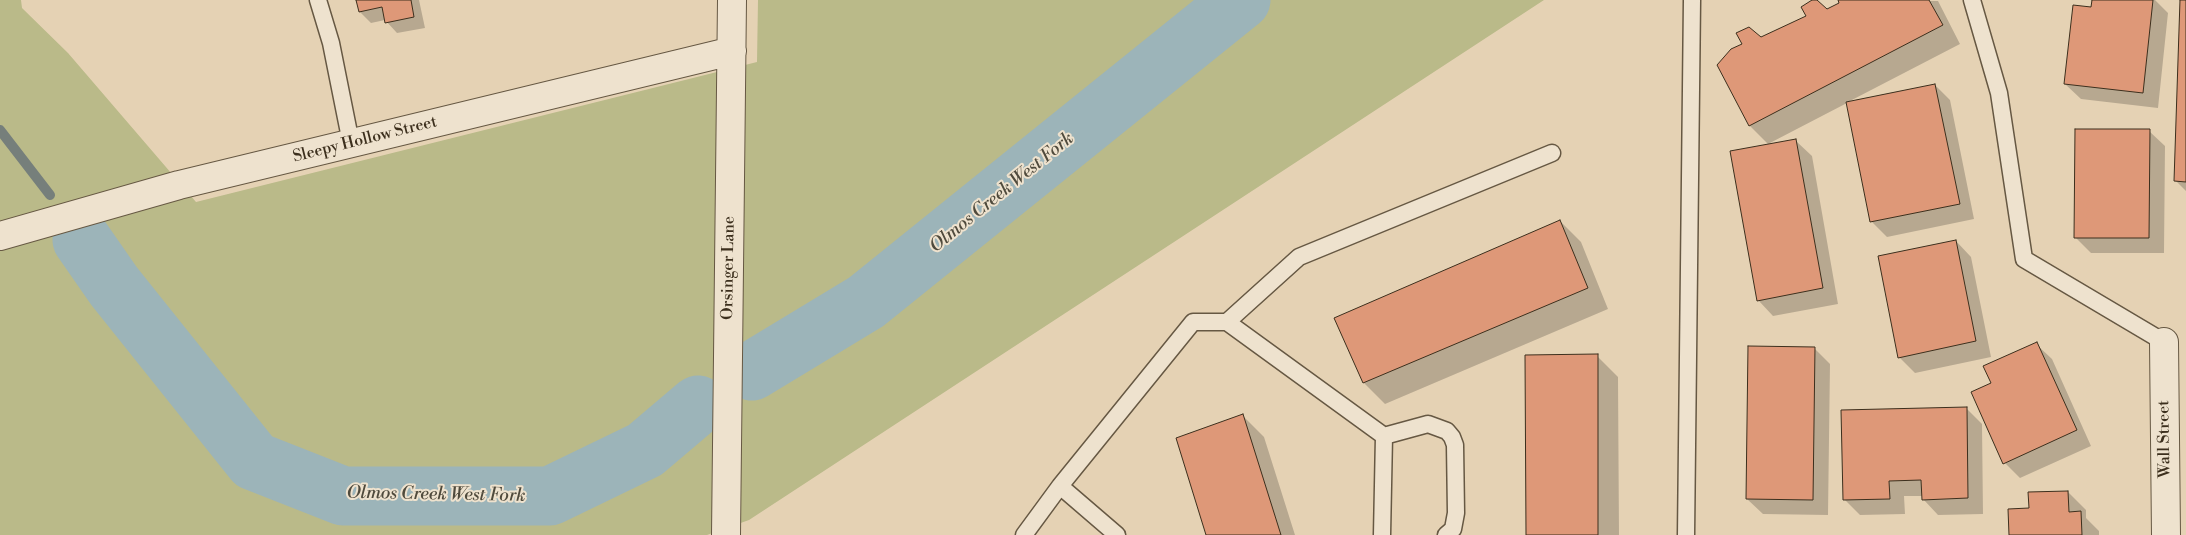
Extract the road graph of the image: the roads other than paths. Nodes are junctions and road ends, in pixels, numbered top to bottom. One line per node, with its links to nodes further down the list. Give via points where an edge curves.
1 (318, 0): 6 (lane, via 331,43)
2 (732, 0): 5 (street, Orsinger Lane)
3 (1692, 0): 18 (lane)
4 (1972, 0): 10 (lane, via 1999,93 2024,259)
5 (732, 51): 6 (street, Sleepy Hollow Street); 13 (street, Orsinger Lane)
6 (351, 143): 8 (street, Sleepy Hollow Street, via 179,185)
7 (1552, 153): 9 (lane, via 1299,257)
8 (0, 236)
9 (1227, 322): 11 (lane); 12 (lane, via 1193,322)
10 (2164, 342): 19 (street, Wall Street)
11 (1384, 436): 16 (lane); 17 (lane, via 1428,424 1447,431 1452,437 1455,445 1456,513 1453,529)
12 (1060, 486): 14 (lane); 15 (lane)
13 (726, 535)
14 (1024, 535)
15 (1117, 535)
16 (1382, 535)
17 (1446, 535)
18 (1686, 535)
19 (2166, 535)

